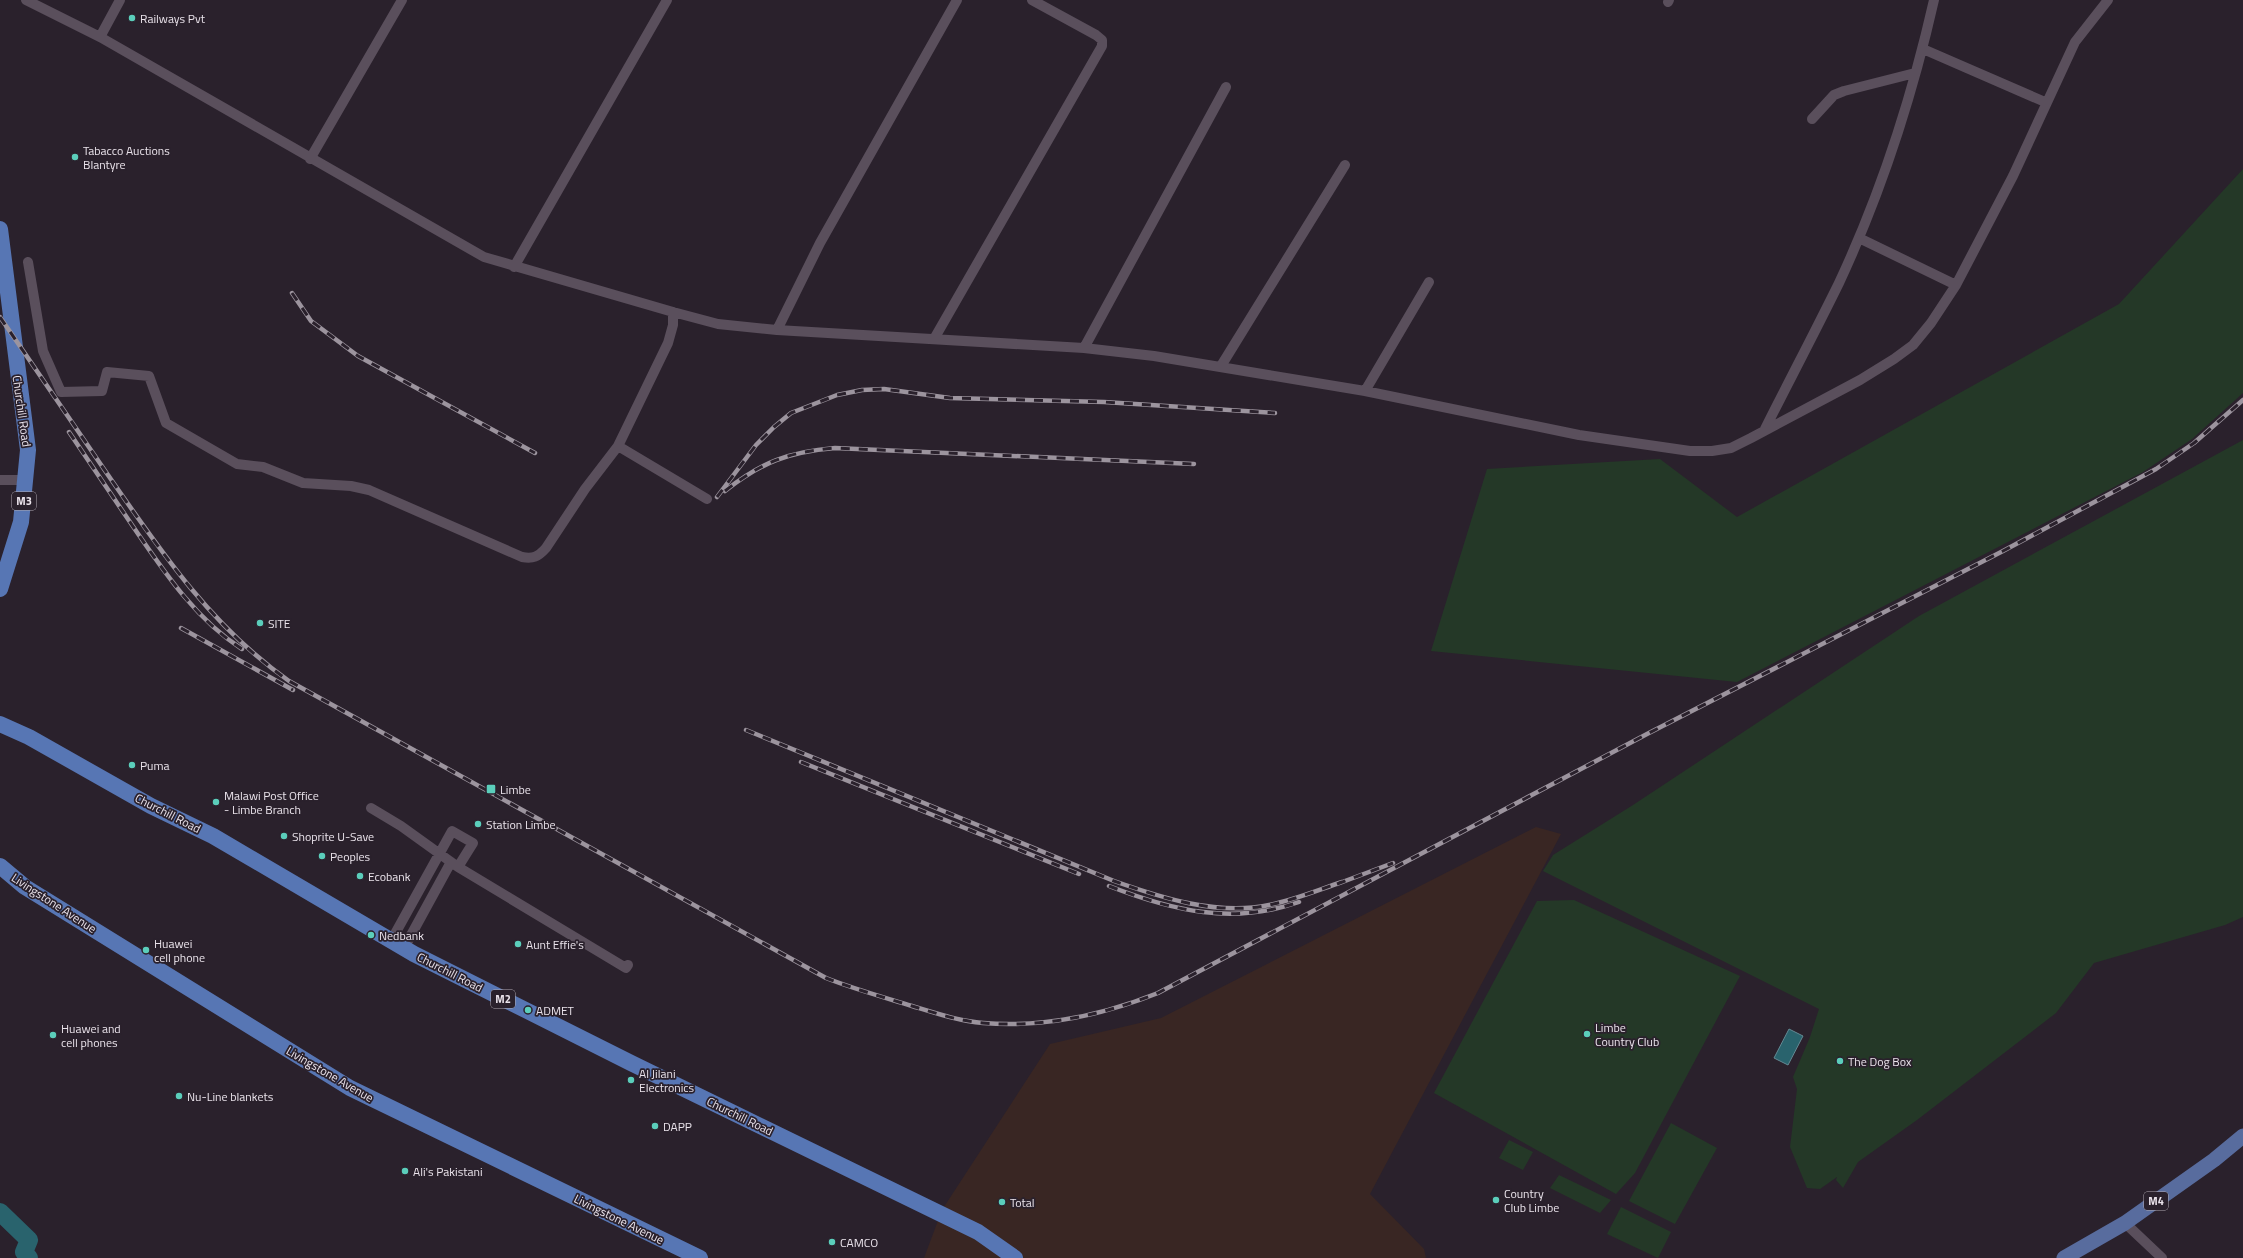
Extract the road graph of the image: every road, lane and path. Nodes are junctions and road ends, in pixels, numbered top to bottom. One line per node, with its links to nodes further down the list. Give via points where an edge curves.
1 (26, 0): 9 (street)
2 (120, 0): 9 (street)
3 (402, 0): 15 (street)
4 (667, 0): 20 (street)
5 (957, 0): 24 (street, via 820,243)
6 (1032, 0): 25 (street, via 1096,35 1102,40 1102,46)
7 (1934, 0): 10 (street)
8 (2108, 0): 13 (street, via 2075,42)
9 (100, 37): 15 (street)
10 (1923, 50): 11 (street); 13 (street)
11 (1915, 73): 14 (street, via 1834,95); 18 (street, via 1902,123)
12 (1226, 87): 26 (street)
13 (2045, 102): 22 (street, via 2013,176)
14 (1812, 119)
15 (310, 159): 20 (street, via 484,257)
16 (1344, 165): 27 (street)
17 (0, 230): 32 (highway, Churchill Road / M3, via 28,450)
18 (1859, 238): 22 (street); 29 (street)
19 (28, 262): 30 (street, via 43,351 61,392 102,391 107,372 149,376 166,422 237,464 263,467 303,483 351,486 369,490 522,557 532,559 543,552 585,489)
20 (514, 267): 23 (street)
21 (1428, 282): 28 (street)
22 (1956, 285): 29 (street, via 1931,324 1913,344 1894,359 1860,380)
23 (673, 312): 24 (street, via 718,324); 30 (street, via 673,325 668,343)
24 (777, 330): 25 (street)
25 (934, 338): 26 (street)
26 (1084, 348): 27 (street)
27 (1222, 366): 28 (street, via 1319,385)
28 (1365, 391): 29 (street, via 1579,436 1690,451 1731,448)
29 (1765, 429)
30 (618, 446): 33 (street)
31 (0, 480): 32 (street)
32 (26, 480): 34 (highway, Churchill Road / M3, via 21,522)
33 (707, 499)
34 (0, 589)
35 (0, 724): 42 (highway, Churchill Road / M2, via 151,806 213,836)
36 (371, 808): 37 (street)
37 (438, 853): 38 (street); 38 (street, via 452,831 473,843); 40 (street)
38 (455, 865): 41 (street); 43 (street, via 626,968)
39 (0, 866): 46 (highway, Livingstone Avenue, via 24,886 350,1088)
40 (417, 894): 41 (street); 42 (street)
41 (430, 901): 42 (street)
42 (397, 945): 47 (highway, Churchill Road / M2, via 631,1063 978,1232)
43 (628, 965)
44 (2243, 1136): 45 (main road, M4, via 2214,1160)
45 (2125, 1223): 48 (main road, M4); 49 (street)
46 (700, 1258)
47 (1015, 1258)
48 (2064, 1258)
49 (2162, 1258)

